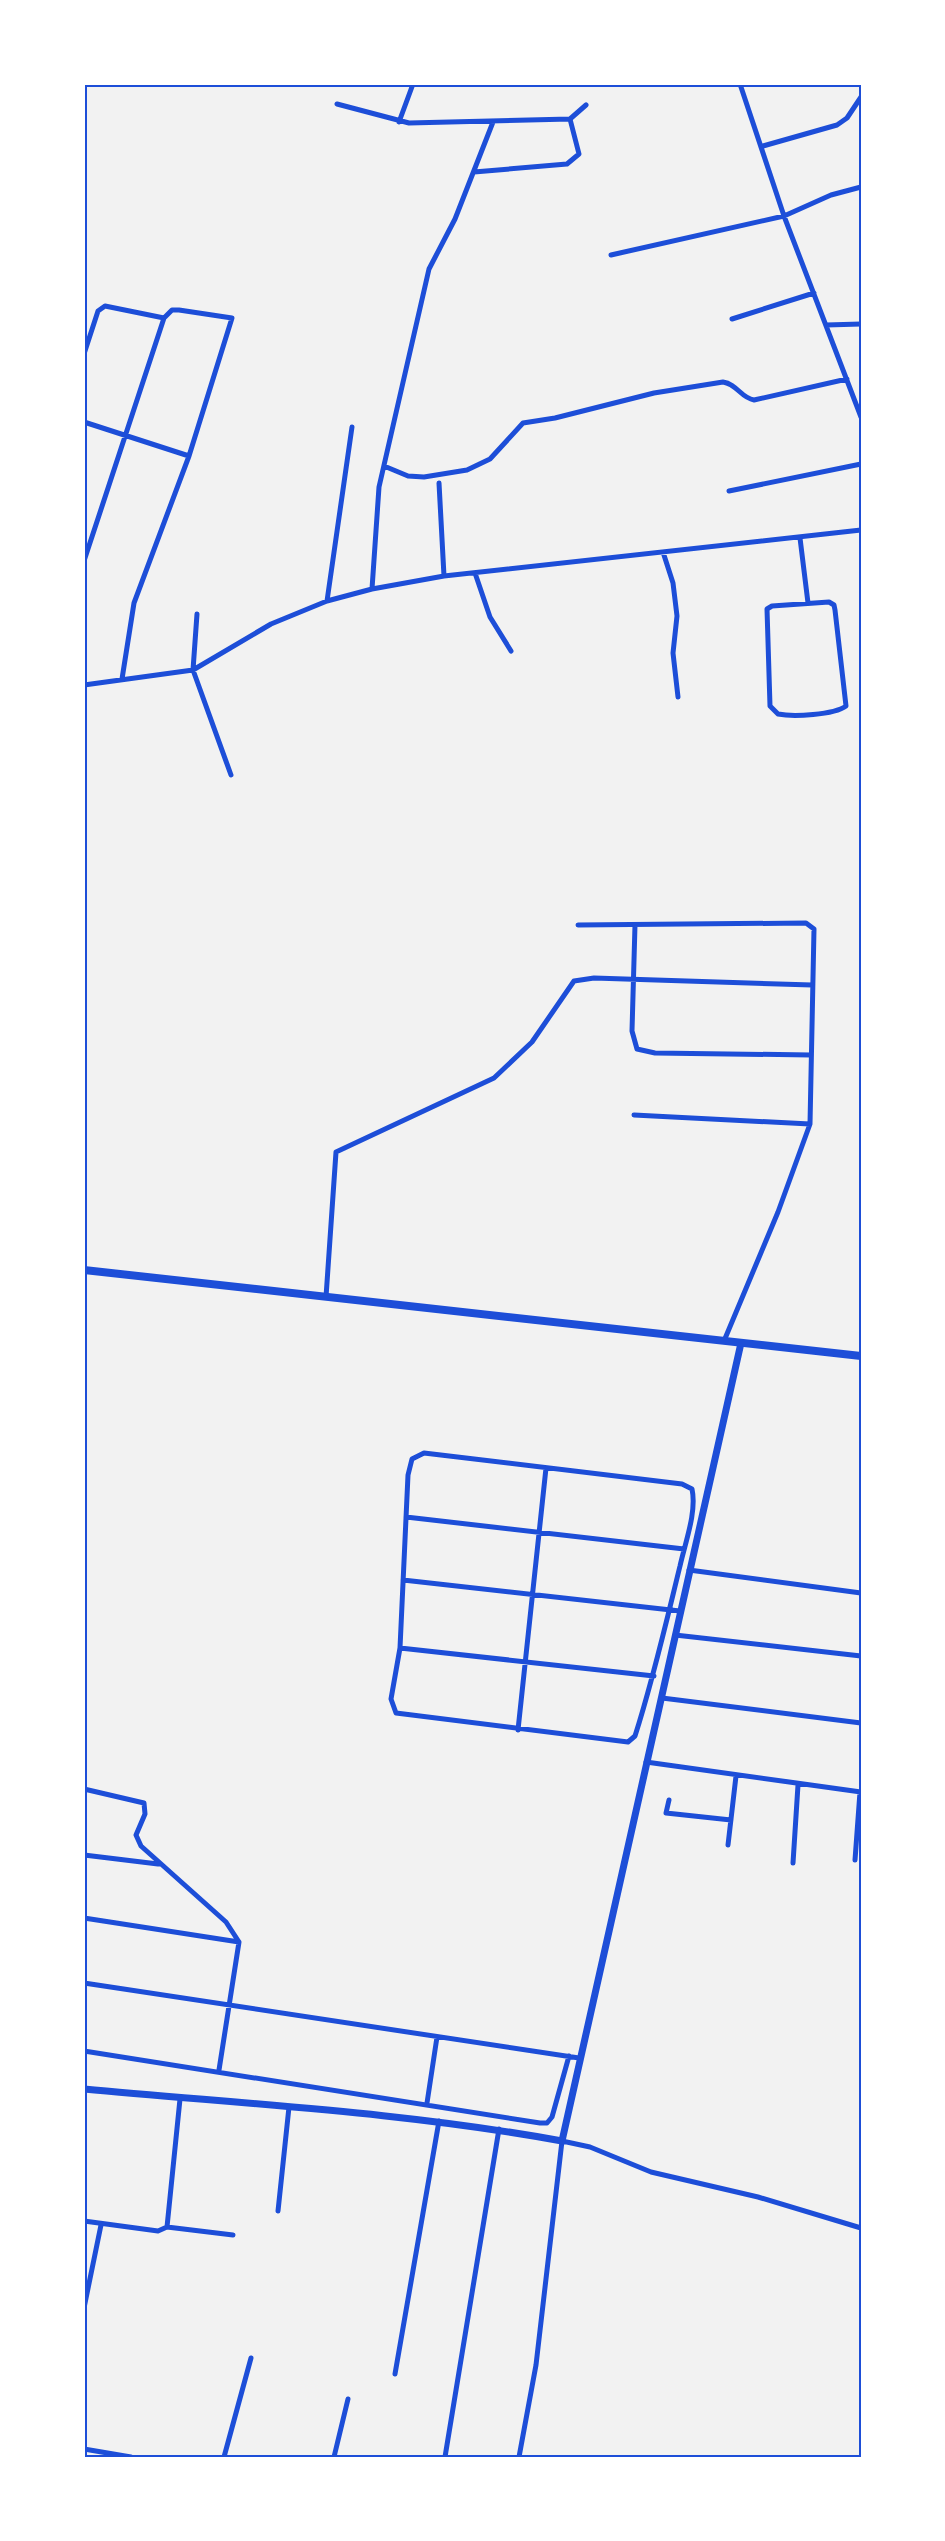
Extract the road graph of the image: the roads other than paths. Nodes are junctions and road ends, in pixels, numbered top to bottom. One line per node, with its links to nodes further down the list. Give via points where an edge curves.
1 (413, 84): 7 (street)
2 (740, 84): 9 (street)
3 (861, 97): 9 (street, via 847,118 837,125)
4 (337, 105): 7 (street)
5 (586, 105): 6 (street)
6 (570, 118): 8 (street); 10 (street, via 579,154 567,164)
7 (399, 122): 8 (street)
8 (493, 122): 10 (street)
9 (763, 146): 12 (street)
10 (474, 172): 27 (street, via 429,269)
11 (861, 187): 12 (street, via 831,195)
12 (784, 216): 13 (street); 14 (street)
13 (611, 255)
14 (814, 293): 16 (street); 18 (street)
15 (164, 318): 19 (street, via 105,306 98,311); 24 (street); 25 (street, via 168,312 179,309 232,318)
16 (732, 319)
17 (861, 324): 18 (street)
18 (826, 325): 20 (street)
19 (84, 354)
20 (847, 379): 21 (street); 27 (street, via 754,400 723,382 654,393 523,423 490,459 467,470 424,477 408,476)
21 (861, 417)
22 (84, 422): 24 (street)
23 (352, 427): 37 (street)
24 (126, 436): 25 (street); 33 (street)
25 (189, 456): 42 (street, via 134,603)
26 (861, 464): 29 (street)
27 (384, 466): 36 (street)
28 (439, 483): 35 (street)
29 (729, 490)
30 (861, 530): 31 (street)
31 (800, 538): 32 (street); 38 (street)
32 (663, 552): 34 (street); 44 (street, via 673,583 677,616 673,654)
33 (84, 561)
34 (475, 573): 35 (street); 40 (street, via 490,617)
35 (444, 576): 36 (street)
36 (372, 589): 37 (street)
37 (327, 601): 41 (street, via 264,627)
38 (808, 603): 38 (street, via 767,609 770,706 778,714 810,714 846,706 834,605)
39 (198, 614): 41 (street)
40 (511, 651)
41 (193, 670): 42 (street); 45 (street)
42 (122, 679): 43 (street)
43 (84, 685)
44 (678, 697)
45 (231, 775)
46 (578, 925): 47 (street)
47 (635, 925): 48 (street); 49 (street, via 809,923 815,941)
48 (634, 981): 49 (street); 50 (street, via 632,1031 634,1046 643,1052); 54 (street, via 574,981 532,1042 494,1078 336,1152)
49 (812, 984): 50 (street)
50 (811, 1055): 52 (street)
51 (634, 1115): 52 (street)
52 (810, 1124): 55 (street)
53 (84, 1270): 54 (main road)
54 (326, 1297): 55 (main road)
55 (724, 1341): 56 (main road)
56 (741, 1342): 57 (main road); 62 (street)
57 (861, 1356)
58 (546, 1468): 59 (street, via 418,1455 410,1464); 60 (street); 61 (street, via 690,1487 694,1499)
59 (406, 1517): 60 (street); 63 (street)
60 (539, 1532): 61 (street); 65 (street)
61 (684, 1549): 66 (street)
62 (689, 1570): 64 (street); 67 (street)
63 (403, 1580): 65 (street); 69 (street)
64 (861, 1593)
65 (532, 1595): 66 (street); 71 (street)
66 (669, 1610): 67 (street); 72 (street)
67 (680, 1611): 68 (street)
68 (675, 1635): 70 (street); 73 (street)
69 (400, 1648): 71 (street); 75 (street, via 391,1699 396,1713)
70 (861, 1656)
71 (525, 1662): 72 (street); 75 (street)
72 (654, 1676): 75 (street, via 635,1736 628,1742)
73 (662, 1698): 74 (street); 76 (street)
74 (861, 1722)
75 (518, 1730)
76 (646, 1762): 77 (street); 95 (street)
77 (736, 1776): 78 (street); 82 (street)
78 (798, 1785): 80 (street); 86 (street)
79 (84, 1789): 87 (street, via 144,1803 146,1810 136,1838)
80 (861, 1792): 85 (street)
81 (669, 1800): 82 (street, via 666,1813)
82 (731, 1821): 83 (street)
83 (728, 1845)
84 (84, 1855): 87 (street)
85 (855, 1860)
86 (793, 1863)
87 (160, 1864): 89 (street, via 226,1922)
88 (84, 1918): 89 (street)
89 (239, 1942): 91 (street)
90 (84, 1983): 91 (street)
91 (231, 2006): 92 (street); 96 (street)
92 (436, 2037): 94 (street); 99 (street)
93 (84, 2050): 96 (street)
94 (569, 2056): 95 (street); 99 (street, via 547,2123)
95 (579, 2058): 103 (street)
96 (219, 2070): 99 (street)
97 (84, 2089): 98 (street)
98 (180, 2099): 100 (street); 107 (street)
99 (427, 2103)
100 (289, 2107): 101 (street); 104 (street)
101 (438, 2121): 102 (street); 112 (street)
102 (499, 2129): 103 (street); 119 (street)
103 (562, 2141): 108 (street, via 590,2146 651,2172 758,2197); 120 (street, via 536,2365)
104 (278, 2211)
105 (84, 2222): 106 (street)
106 (101, 2224): 107 (street, via 158,2231); 110 (street)
107 (167, 2227): 109 (street)
108 (861, 2228)
109 (233, 2235)
110 (84, 2308)
111 (251, 2358): 117 (street)
112 (395, 2374)
113 (348, 2399): 118 (street)
114 (84, 2449): 115 (street)
115 (112, 2455): 116 (street)
116 (130, 2457)
117 (224, 2457)
118 (334, 2457)
119 (446, 2457)
120 (519, 2457)

